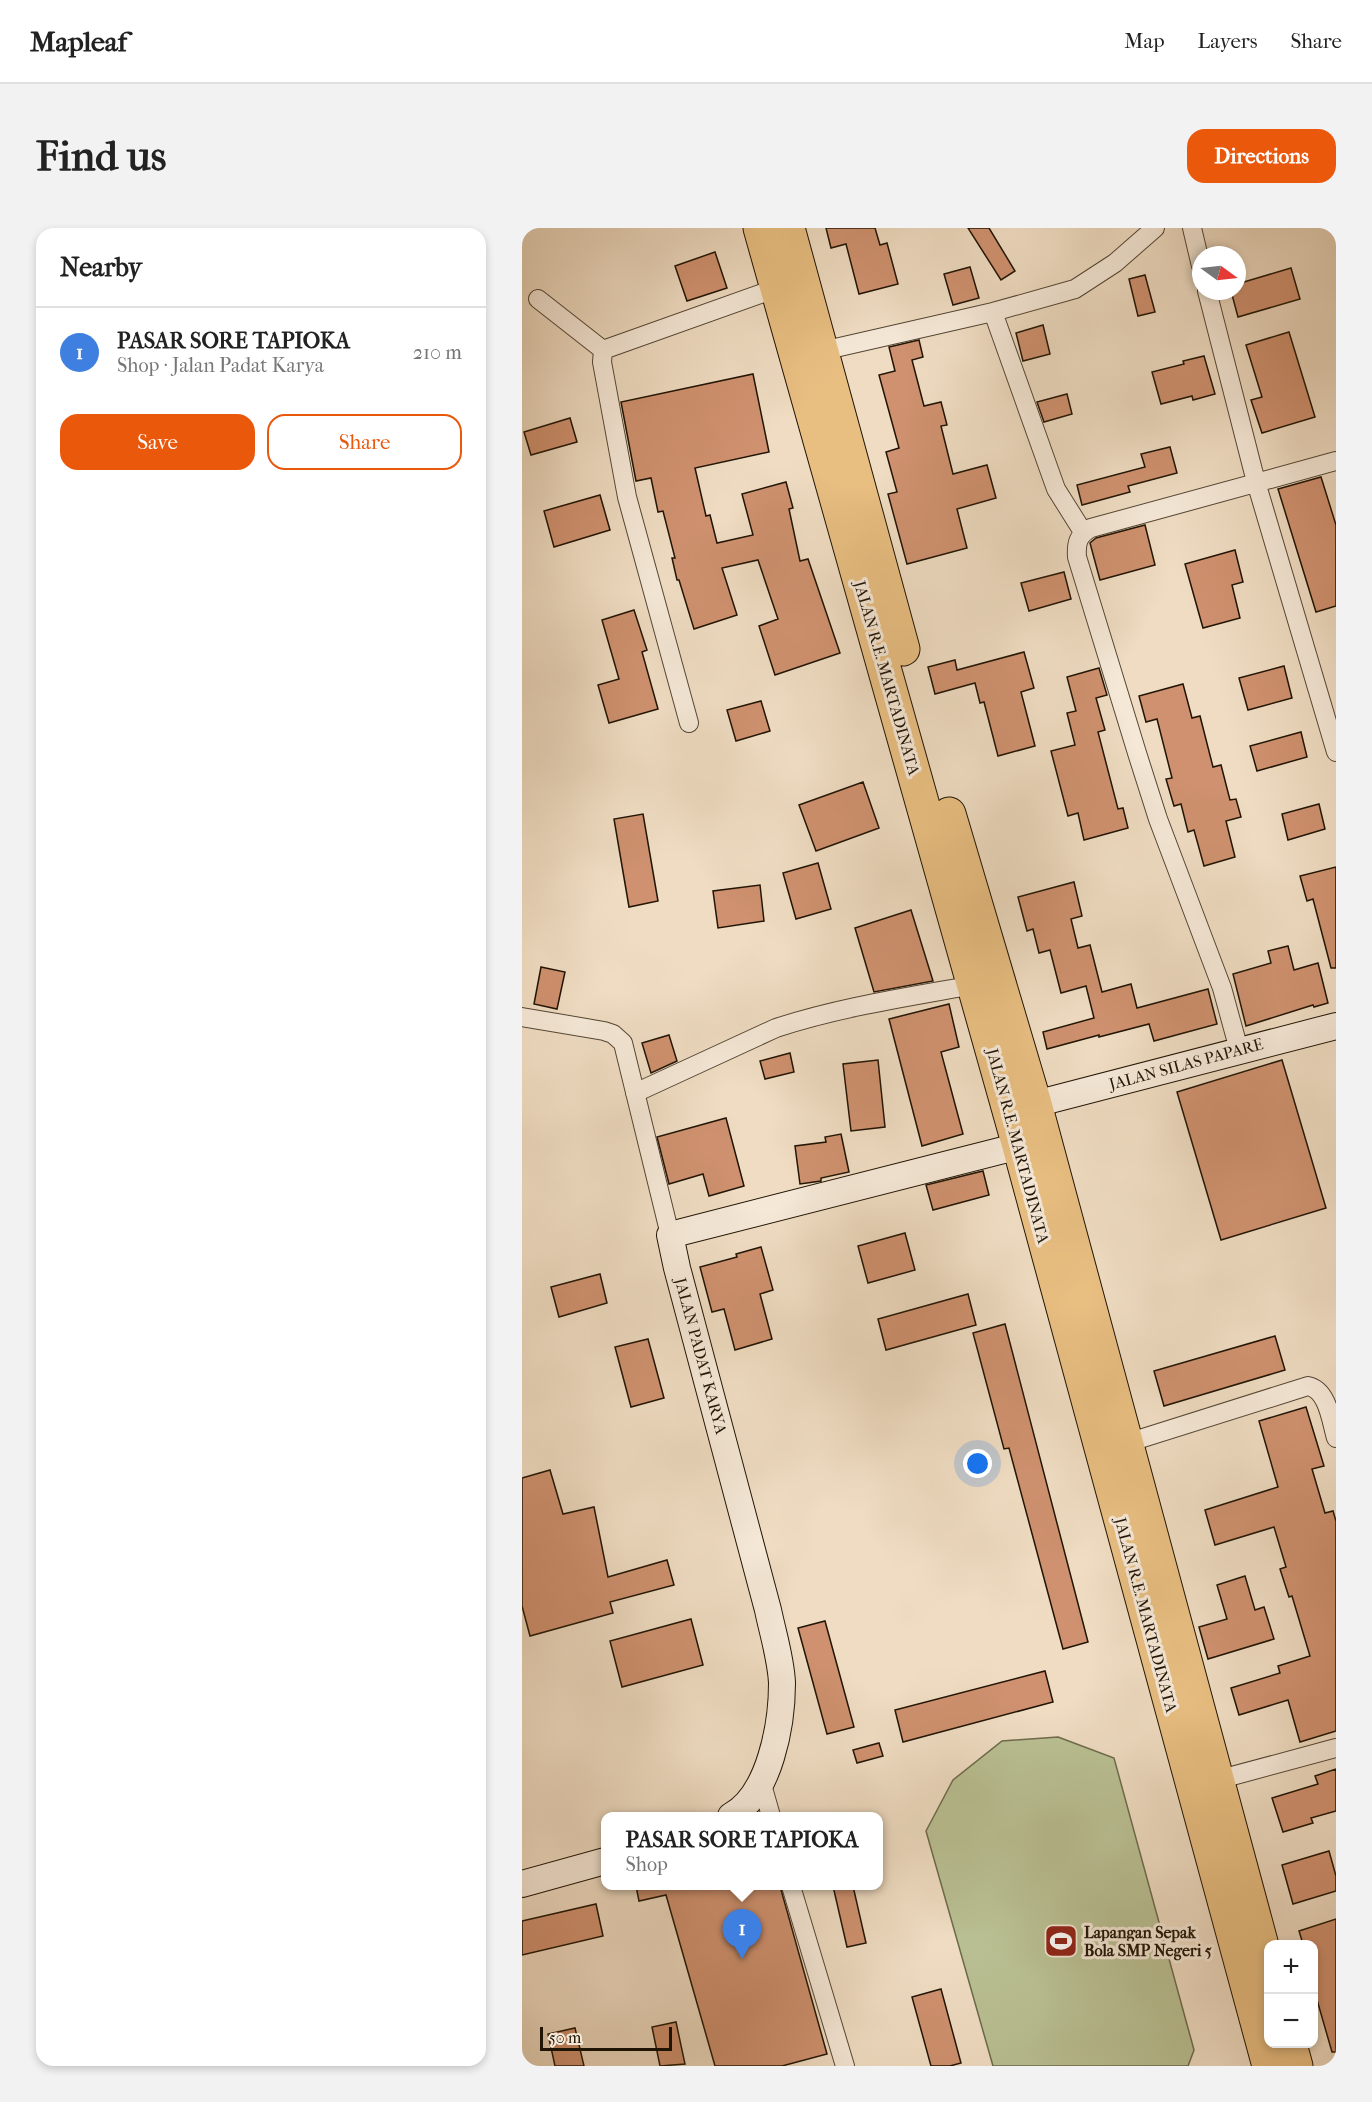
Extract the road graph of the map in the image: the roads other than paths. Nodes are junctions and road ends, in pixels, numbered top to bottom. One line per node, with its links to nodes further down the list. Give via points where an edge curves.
1 (760, 228): 6 (highway, JALAN R.E. MARTADINATA)
2 (788, 228): 11 (highway, JALAN R.E. MARTADINATA)
3 (1155, 228): 9 (street, via 1085,284)
4 (1192, 228): 5 (street)
5 (1196, 246)
6 (777, 288): 10 (street); 15 (highway, JALAN R.E. MARTADINATA)
7 (538, 299): 10 (street)
8 (1209, 300): 13 (street)
9 (993, 312): 11 (street); 14 (street, via 1056,489)
10 (603, 350): 16 (street, via 627,497)
11 (822, 351): 15 (highway, JALAN R.E. MARTADINATA)
12 (1336, 461): 13 (street)
13 (1256, 482): 14 (street); 17 (street)
14 (1083, 532): 21 (street, via 1077,543 1077,557 1147,786 1222,988)
15 (863, 549): 18 (highway, JALAN R.E. MARTADINATA); 23 (highway, JALAN R.E. MARTADINATA, via 937,775)
16 (689, 723)
17 (1336, 752)
18 (974, 985): 22 (street, via 800,1020); 24 (highway, JALAN R.E. MARTADINATA)
19 (522, 1017): 22 (street, via 613,1034 626,1051)
20 (1336, 1026): 21 (street, JALAN SILAS PAPARE)
21 (1239, 1050): 23 (street, JALAN SILAS PAPARE)
22 (635, 1093): 25 (street)
23 (1035, 1104): 27 (highway, JALAN R.E. MARTADINATA)
24 (1019, 1146): 25 (street); 39 (highway, JALAN R.E. MARTADINATA)
25 (670, 1235): 30 (street, JALAN PADAT KARYA, via 779,1657 780,1718)
26 (1336, 1438): 27 (street, via 1323,1397 1308,1386)
27 (1127, 1443): 29 (highway, JALAN R.E. MARTADINATA)
28 (1336, 1748): 29 (street)
29 (1217, 1780): 36 (highway, JALAN R.E. MARTADINATA)
30 (761, 1781): 31 (street, JALAN PADAT KARYA, via 746,1805); 32 (street)
31 (736, 1812)
32 (770, 1812)
33 (601, 1863): 34 (street)
34 (522, 1884)
35 (792, 1890): 38 (street)
36 (1264, 1950)
37 (1291, 2048): 40 (highway)
38 (839, 2065)
39 (1269, 2066)
40 (1296, 2066)

